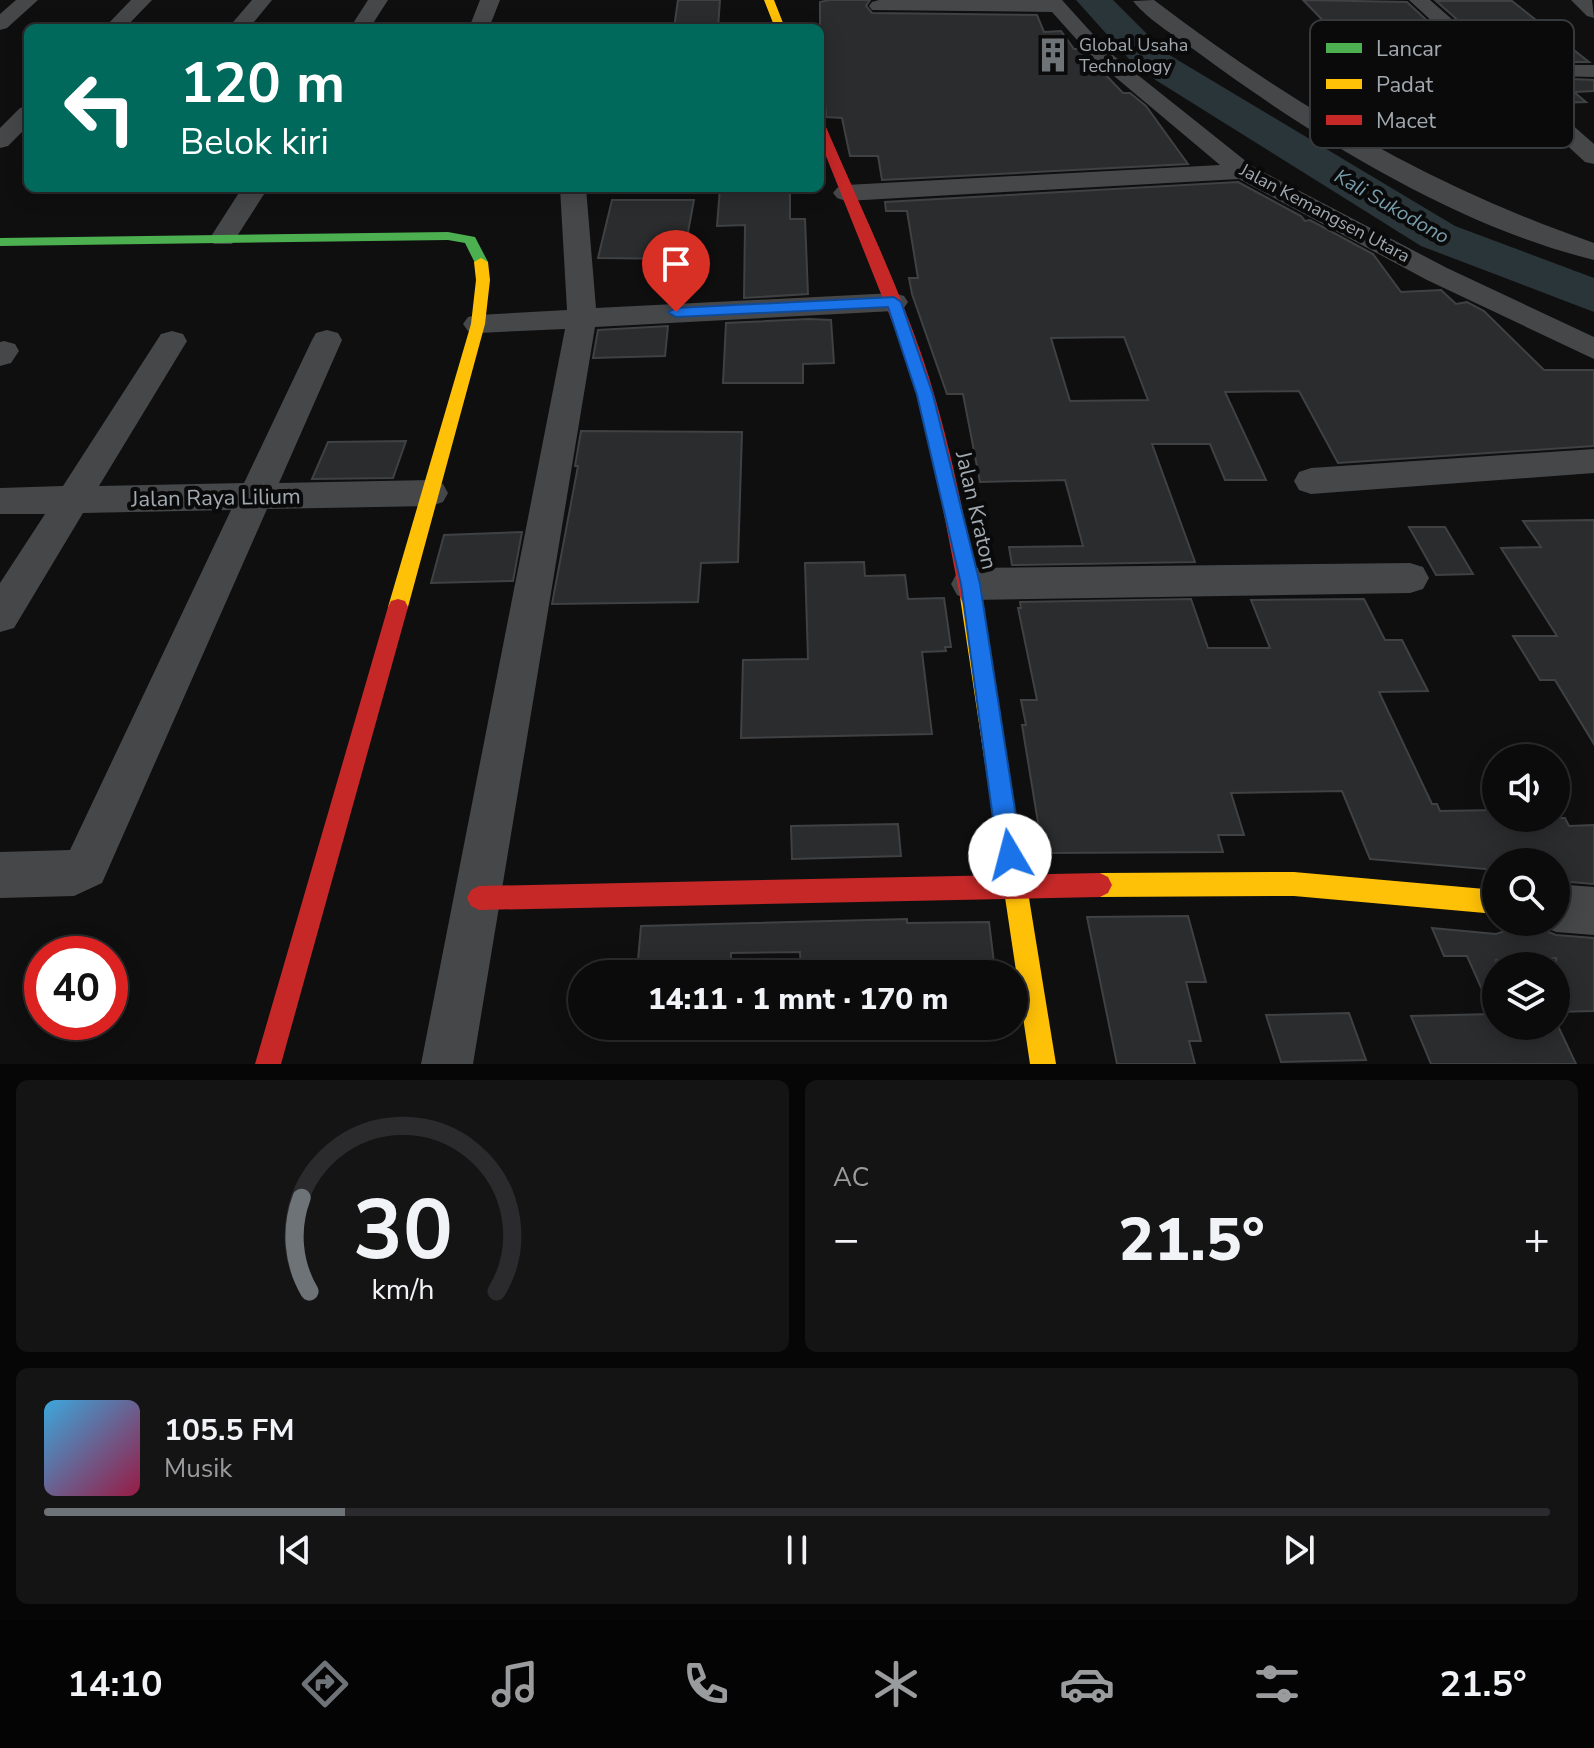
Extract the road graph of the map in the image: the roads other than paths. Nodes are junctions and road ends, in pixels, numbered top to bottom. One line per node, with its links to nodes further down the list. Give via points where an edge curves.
1 (28, 0): 12 (street)
2 (142, 0): 13 (street)
3 (262, 0): 14 (street)
4 (378, 0): 15 (street)
5 (490, 0): 16 (street)
6 (769, 0): 17 (street)
7 (1419, 0): 11 (street)
8 (1143, 1): 19 (street)
9 (1053, 3): 10 (street); 27 (street, Jalan Kemangsen Utara, via 1102,56)
10 (879, 6)
11 (1441, 20)
12 (0, 24)
13 (118, 24)
14 (241, 24)
15 (363, 24)
16 (481, 24)
17 (778, 24)
18 (24, 117): 22 (street)
19 (1310, 118)
20 (824, 137): 30 (street, Jalan Kraton)
21 (1574, 139): 26 (street)
22 (0, 141)
23 (1361, 148): 33 (street, via 1488,214)
24 (24, 149): 25 (street)
25 (0, 150)
26 (1594, 157)
27 (1243, 171): 30 (street); 39 (street, Jalan Kemangsen Utara, via 1437,274)
28 (252, 192): 31 (street)
29 (573, 192): 35 (street)
30 (846, 193): 34 (street, Jalan Kraton)
31 (223, 238): 32 (street); 36 (street, via 470,240 482,254 484,272)
32 (0, 242)
33 (1594, 252)
34 (894, 302): 35 (street); 47 (street, Jalan Kraton, via 925,395)
35 (582, 317): 36 (street); 51 (street)
36 (478, 324): 42 (street)
37 (327, 340): 43 (street)
38 (172, 341): 44 (street)
39 (1594, 349)
40 (1594, 461): 41 (street)
41 (1311, 481)
42 (431, 493): 43 (street, Jalan Raya Lilium); 55 (street)
43 (254, 497): 44 (street, Jalan Raya Lilium); 49 (street, via 86,867 74,873)
44 (75, 500): 45 (street, Jalan Raya Lilium); 48 (street)
45 (0, 501)
46 (1410, 578): 47 (street)
47 (970, 584): 50 (street, Jalan Kraton)
48 (0, 616)
49 (0, 875)
50 (1014, 885): 51 (street); 52 (street, via 1294,884); 57 (street, Jalan Kraton)
51 (479, 898): 56 (street)
52 (1482, 901)
53 (1570, 909): 54 (street)
54 (1594, 911)
55 (268, 1064)
56 (447, 1064)
57 (1043, 1064)

